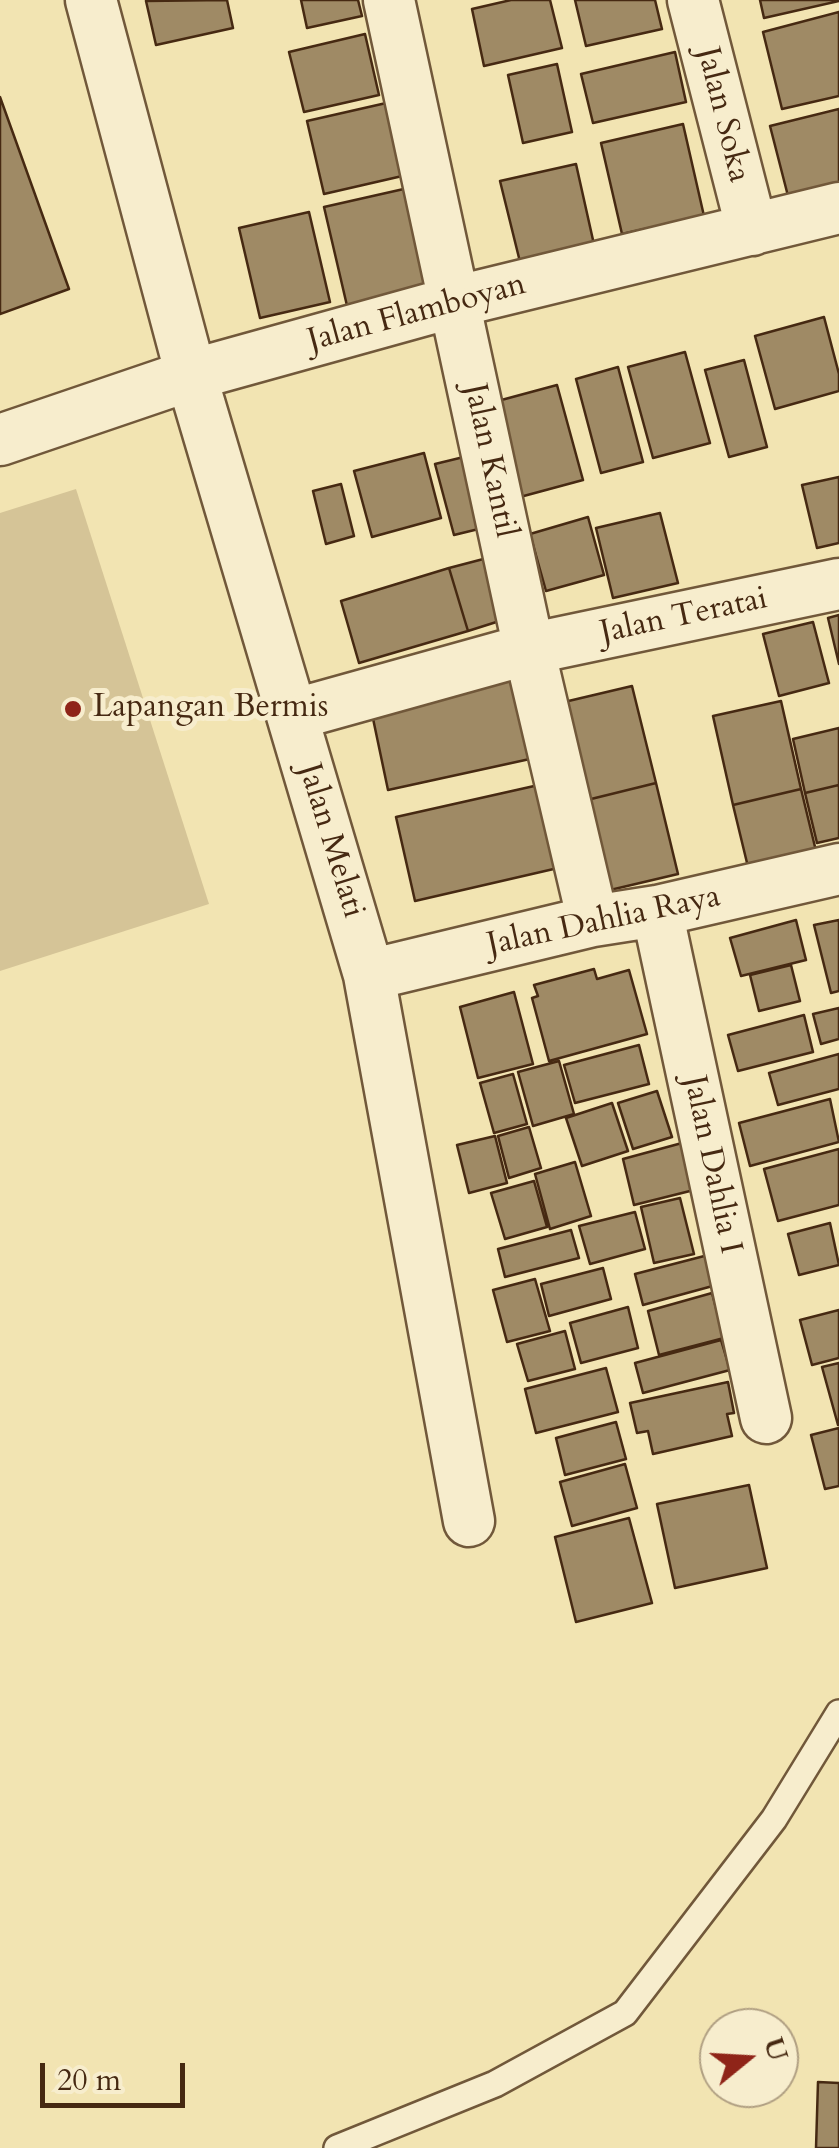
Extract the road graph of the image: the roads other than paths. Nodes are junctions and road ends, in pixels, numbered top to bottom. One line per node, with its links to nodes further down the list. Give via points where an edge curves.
1 (91, 0): 7 (street, Jalan Melati)
2 (389, 0): 6 (street, Jalan Kantil)
3 (693, 0): 5 (street, Jalan Soka)
4 (839, 208): 5 (street, Jalan Flamboyan)
5 (752, 230): 6 (street, Jalan Flamboyan)
6 (454, 302): 7 (street, Jalan Flamboyan); 10 (street, Jalan Kantil)
7 (191, 375): 8 (street, Jalan Flamboyan); 11 (street, Jalan Melati)
8 (0, 440)
9 (839, 584): 10 (street, Jalan Teratai)
10 (530, 649): 11 (street, Jalan Teratai); 14 (street, Jalan Kantil)
11 (292, 715): 15 (street, Jalan Melati)
12 (839, 870): 13 (street, Jalan Dahlia Raya)
13 (657, 911): 14 (street, Jalan Dahlia Raya); 16 (street, Jalan Dahlia I)
14 (593, 921): 15 (street, Jalan Dahlia Raya)
15 (370, 975): 17 (street, Jalan Melati)
16 (766, 1418)
17 (469, 1521)
18 (839, 1713): 19 (lane, via 774,1819 624,2014 496,2084)
19 (337, 2148)

